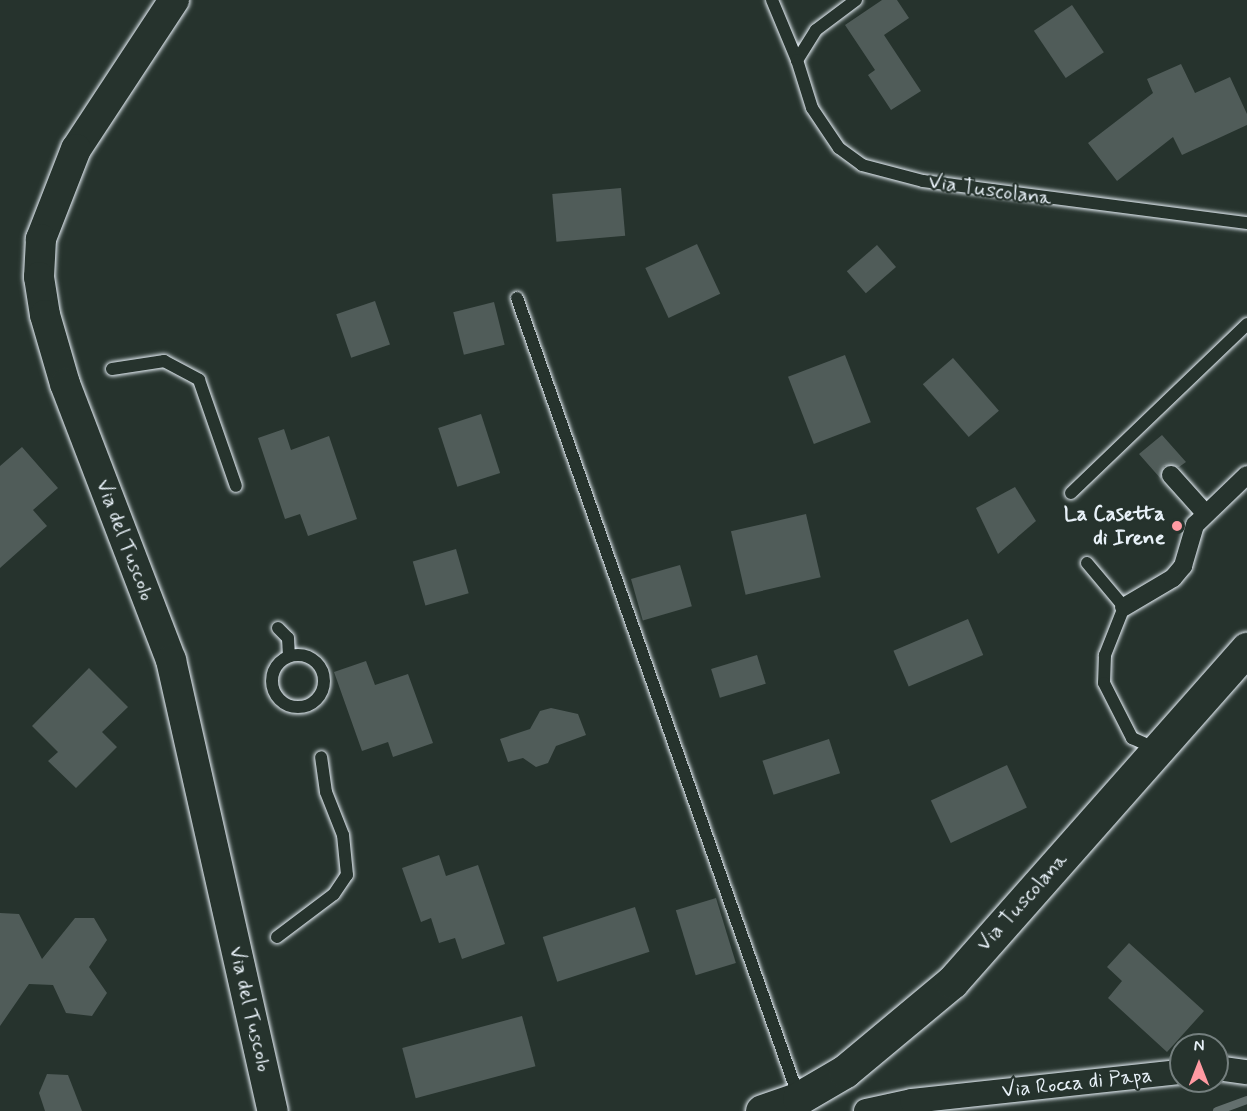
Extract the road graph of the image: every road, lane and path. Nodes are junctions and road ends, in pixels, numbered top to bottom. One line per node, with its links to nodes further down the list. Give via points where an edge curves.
1 (174, 0): 26 (street, Via del Tuscolo, via 76,149 41,238 39,278 65,384 171,660)
2 (772, 0): 4 (lane, Via Tuscolana)
3 (856, 0): 4 (lane, via 816,30)
4 (797, 60): 5 (lane, Via Tuscolana, via 812,108 839,148 862,165 923,181)
5 (1247, 223)
6 (518, 298): 25 (lane)
7 (1247, 324): 12 (lane)
8 (112, 369): 11 (lane, via 164,361 199,380)
9 (1247, 474): 13 (street)
10 (1171, 475): 13 (street)
11 (236, 486)
12 (1071, 493)
13 (1206, 514): 15 (street, via 1195,525 1178,572)
14 (1087, 563): 15 (lane)
15 (1124, 607): 19 (lane, via 1105,655 1104,683 1132,738)
16 (278, 628): 18 (lane, via 288,638)
17 (1247, 649): 19 (main road, Via Tuscolana)
18 (289, 656): 18 (lane, via 275,668 272,686 275,694 289,705 307,705 323,688 322,672 305,655)
19 (1158, 749): 25 (main road, Via Tuscolana, via 951,982 845,1071)
20 (321, 757): 21 (lane, via 326,792 344,835 347,875 334,894)
21 (277, 937)
22 (1229, 1070): 23 (street)
23 (1247, 1072)
24 (1169, 1073): 28 (street, Via Rocca di Papa, via 912,1101)
25 (799, 1098): 27 (main road, Via Tuscolana)
26 (273, 1111)
27 (762, 1111)
28 (866, 1111)

